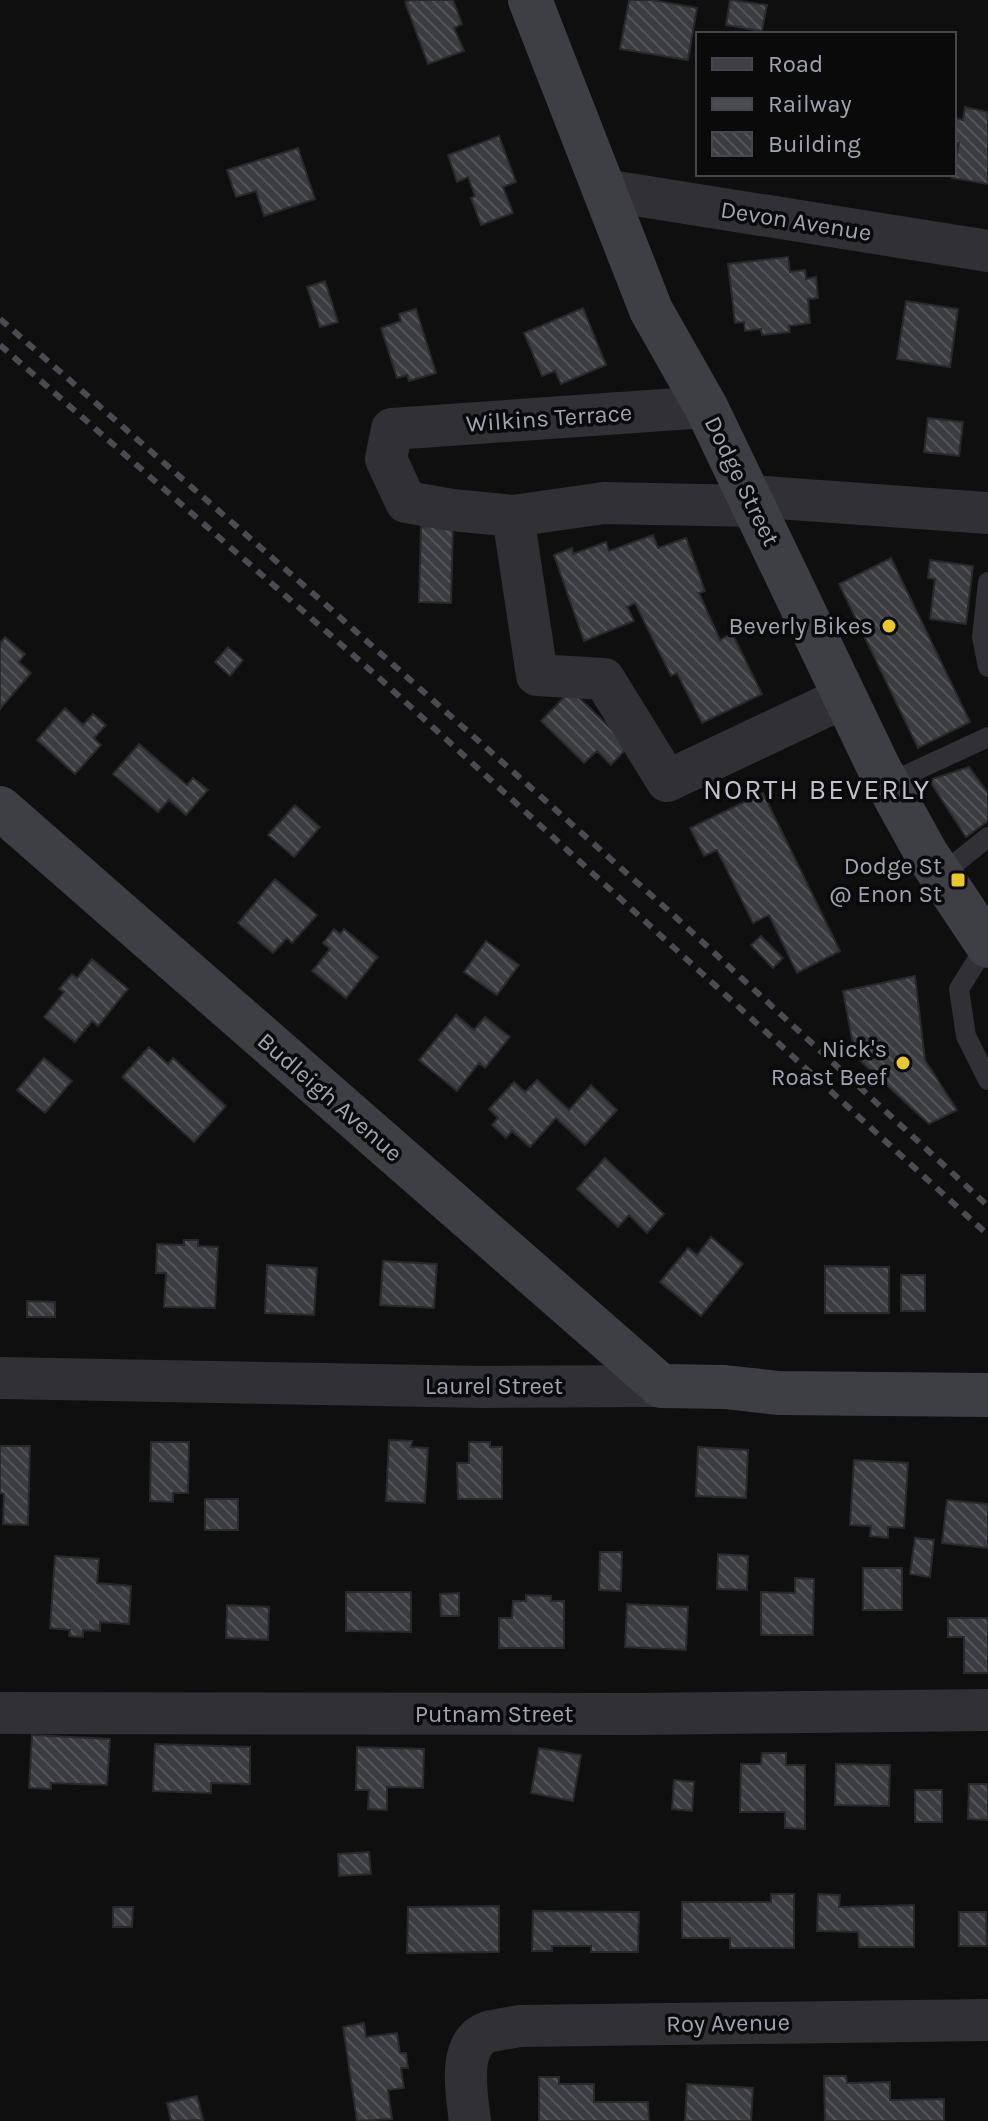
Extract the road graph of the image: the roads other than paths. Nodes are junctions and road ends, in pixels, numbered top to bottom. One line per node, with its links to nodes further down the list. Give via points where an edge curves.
1 (530, 0): 2 (main road, Dodge Street)
2 (604, 190): 3 (street, Devon Avenue); 4 (main road, Dodge Street, via 651,310)
3 (988, 251)
4 (706, 407): 5 (main road, Dodge Street); 7 (street, Wilkins Terrace, via 392,429 386,459 406,502)
5 (752, 501): 6 (street); 7 (street, via 604,503); 11 (main road, Dodge Street)
6 (988, 513)
7 (513, 516): 11 (street, via 537,675 604,679 667,781)
8 (988, 582): 9 (lane)
9 (988, 591): 10 (lane, via 982,637)
10 (988, 667)
11 (845, 697): 13 (main road, Dodge Street)
12 (988, 737): 13 (lane)
13 (887, 784): 16 (main road, Dodge Street)
14 (0, 808): 20 (main road, Budleigh Avenue)
15 (988, 837): 16 (lane)
16 (941, 875): 17 (main road, Dodge Street)
17 (987, 945): 18 (lane, via 959,989 966,1036)
18 (988, 1080)
19 (0, 1378): 20 (street, Laurel Street)
20 (661, 1386): 21 (main road, Laurel Street)
21 (988, 1395)
22 (988, 1710): 23 (street, Putnam Street)
23 (0, 1713)
24 (988, 2020): 25 (street, Roy Avenue, via 520,2026 485,2033 473,2044 464,2071)
25 (470, 2121)

